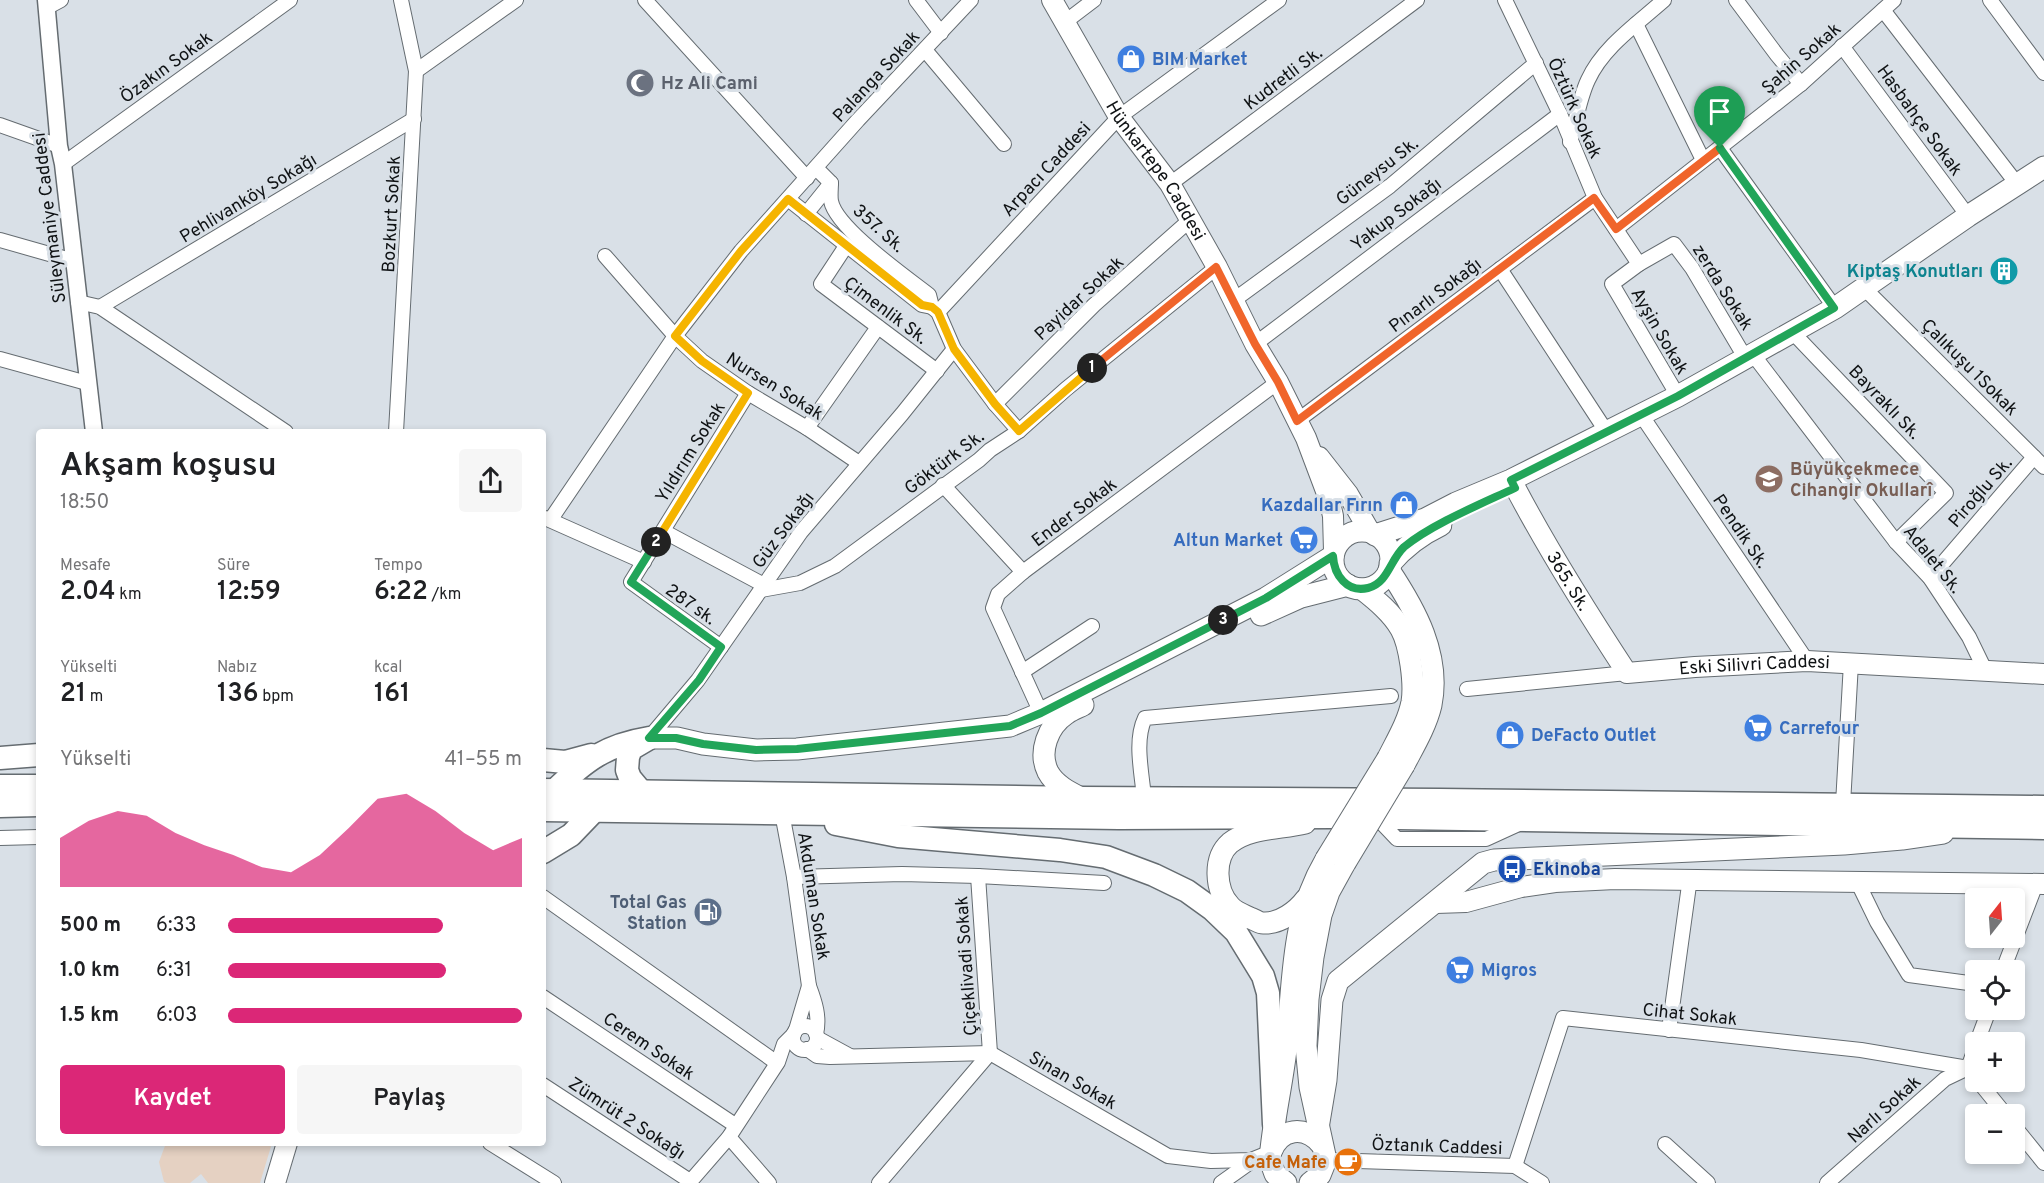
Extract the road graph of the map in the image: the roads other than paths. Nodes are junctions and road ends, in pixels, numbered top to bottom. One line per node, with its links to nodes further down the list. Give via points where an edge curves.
1 (290, 0): 35 (street, Özakın Sokak)
2 (401, 0): 23 (street, Bozkurt Sokak)
3 (516, 0): 23 (street)
4 (645, 0): 37 (street)
5 (916, 0): 19 (street)
6 (971, 0): 19 (street, Palanga Sokak)
7 (1052, 0): 17 (main road, Hünkartepe Caddesi)
8 (1094, 0): 17 (street)
9 (1279, 0): 27 (street, Arpacı Caddesi)
10 (1417, 0): 39 (street, Kudretli Sk.)
11 (1505, 0): 22 (street, Öztürk Sokak)
12 (1664, 0): 18 (street)
13 (1737, 0): 25 (street)
14 (1990, 0): 24 (street)
15 (51, 3): 32 (street, Süleymaniye Caddesi)
16 (1888, 5): 20 (street, Şahin Sokak); 40 (street)
17 (1065, 22): 27 (main road, Hünkartepe Caddesi)
18 (1636, 24): 30 (street, via 1596,65 1587,82); 34 (street)
19 (941, 33): 21 (street, Palanga Sokak)
20 (1842, 46): 25 (street, Şahin Sokak); 45 (street, Hasbahçe Sokak)
21 (925, 50): 31 (street); 37 (street, Palanga Sokak)
22 (1536, 63): 26 (street, Öztürk Sokak); 56 (street, Güneysu Sk., via 1390,186)
23 (416, 71): 28 (street, Bozkurt Sokak)
24 (2044, 73)
25 (1802, 84): 33 (street, Şahin Sokak)
26 (1560, 114): 30 (street, Öztürk Sokak); 64 (street, Yakup Sokağı)
27 (1119, 117): 39 (main road, Hünkartepe Caddesi); 60 (street, Arpacı Caddesi)
28 (414, 119): 58 (street, Pehlivanköy Sokağı); 78 (street, Bozkurt Sokak)
29 (0, 125): 32 (street)
30 (1570, 142): 42 (street, Öztürk Sokak)
31 (1004, 144)
32 (59, 146): 35 (street, Süleymaniye Caddesi)
33 (1720, 148): 34 (street, Şahin Sokak); 59 (street)
34 (1703, 160): 47 (street, Şahin Sokak)
35 (63, 164): 51 (street, Süleymaniye Caddesi)
36 (2044, 167): 40 (main road)
37 (812, 173): 38 (street); 43 (street, Palanga Sokak)
38 (831, 183): 44 (street); 60 (street, 357. Sk., via 831,202 842,221 929,295)
39 (1170, 184): 46 (main road, Hünkartepe Caddesi)
40 (2017, 184): 45 (main road)
41 (2044, 184): 55 (main road)
42 (1594, 198): 47 (street, Öztürk Sokak); 54 (street, Pınarlı Sokağı)
43 (788, 199): 44 (street, 357. Sk.); 62 (street, Palanga Sokak, via 741,251)
44 (806, 214): 49 (street, 357. Sk.)
45 (1968, 216): 59 (main road)
46 (1190, 220): 53 (main road, Hünkartepe Caddesi); 73 (street, Payidar Sokak, via 1094,305)
47 (1616, 229): 52 (street)
48 (0, 240): 51 (street)
49 (846, 246): 60 (street, 357. Sk., via 922,305); 61 (street, Çimenlik Sk., via 821,284)
50 (605, 256): 62 (street, Nursen Sokak)
51 (74, 261): 57 (street, Süleymaniye Caddesi)
52 (1639, 264): 67 (street, zerda Sokak, via 1674,244); 72 (street, Ayşin Sokak, via 1612,284)
53 (1216, 267): 56 (main road, Hünkartepe Caddesi); 80 (street, Göktürk Sk.)
54 (1500, 269): 79 (street, Pınarlı Sokağı); 81 (street)
55 (1870, 294): 63 (main road); 82 (street, Çalıkuşu 1Sokak)
56 (1234, 300): 64 (main road, Hünkartepe Caddesi)
57 (78, 302): 58 (street); 70 (street, Süleymaniye Caddesi)
58 (100, 307): 77 (street)
59 (1834, 308): 67 (main road)
60 (935, 310): 65 (street, 357. Sk.)
61 (878, 327): 68 (street, Çimenlik Sk.); 75 (street)
62 (675, 336): 71 (street, Nursen Sokak, via 702,361); 86 (street, Palanga Sokak)
63 (1799, 339): 67 (main road); 89 (street, Bayraklı Sk., via 1946,492)
64 (1255, 344): 69 (main road, Hünkartepe Caddesi)
65 (954, 349): 68 (street, Güz Sokağı); 73 (street, 357. Sk.)
66 (0, 359): 70 (street)
67 (1752, 360): 72 (main road); 74 (main road); 89 (street, Adalet Sk.)
68 (937, 371): 83 (street, Güz Sokağı)
69 (1278, 382): 79 (main road, Hünkartepe Caddesi); 93 (street, Ender Sokak)
70 (87, 383): 76 (street, Süleymaniye Caddesi)
71 (748, 393): 75 (street, Nursen Sokak); 87 (street, Yıldırım Sokak)
72 (1678, 396): 81 (main road)
73 (995, 404): 80 (street, 357. Sk.)
74 (1646, 422): 84 (main road); 99 (street, Pendik Sk.)
75 (807, 428): 83 (street, Nursen Sokak)
76 (94, 429)
77 (282, 429)
78 (396, 429)
79 (1301, 429): 88 (main road); 90 (main road, via 1329,499)
80 (1019, 431): 85 (street, Göktürk Sk.)
81 (1606, 431): 84 (main road)
82 (2039, 462): 94 (street, Piroğlu Sk.)
83 (859, 463): 95 (street, Güz Sokağı, via 801,532)
84 (1513, 484): 88 (main road, via 1456,503 1425,519); 92 (main road, via 1420,535 1402,549); 103 (main road, 365. Sk., via 1561,572)
85 (943, 485): 93 (street); 95 (street, Göktürk Sk., via 835,566 800,583)
86 (547, 518): 91 (street)
87 (663, 531): 91 (street, Yıldırım Sokak); 95 (street)
88 (1373, 534): 90 (main road, via 1353,532 1338,543); 92 (main road, via 1387,547)
89 (1896, 542): 94 (street, Adalet Sk.)
90 (1333, 553): 96 (main road, via 1336,574); 107 (main road, via 1266,598)
91 (644, 562): 98 (street, 287 sk., via 631,582)
92 (1389, 567): 96 (main road, via 1377,584); 113 (main road, via 1419,622 1433,671 1430,706 1422,731)
93 (1023, 572): 102 (street, Ender Sokak, via 998,594 993,608)
94 (1930, 578): 101 (street, Adalet Sk., via 1970,638)
95 (763, 587): 98 (street, Güz Sokağı)
96 (1355, 587): 113 (main road, via 1379,602 1401,629 1410,660 1412,702); 118 (main road, via 1301,597 1269,611 1065,714 1051,729 1044,757 1056,781)
97 (1092, 626): 102 (street)
98 (721, 647): 108 (street, Güz Sokağı, via 699,680)
99 (1807, 661): 100 (main road, Eski Silivri Caddesi); 103 (main road, Eski Silivri Caddesi)
100 (1851, 663): 101 (main road, Eski Silivri Caddesi); 120 (street)
101 (1985, 670): 104 (main road, Eski Silivri Caddesi)
102 (1022, 672): 107 (street, Ender Sokak)
103 (1626, 673): 105 (street, Eski Silivri Caddesi)
104 (2044, 674)
105 (1467, 689)
106 (1391, 696): 119 (street, via 1145,718 1140,742)
107 (1041, 713): 108 (main road, via 1010,726 797,749 747,750 676,738)
108 (649, 738): 109 (highway); 117 (highway, via 631,749 628,757 627,770)
109 (609, 748): 112 (highway, via 578,760); 116 (highway)
110 (36, 755): 111 (highway)
111 (0, 758)
112 (546, 760)
113 (1396, 761): 133 (main road, bridge)
114 (0, 786): 115 (highway)
115 (36, 786)
116 (549, 790): 117 (highway)
117 (640, 790): 118 (highway)
118 (1082, 798): 119 (highway)
119 (1144, 798): 120 (highway)
120 (1843, 804): 123 (highway)
121 (0, 806): 122 (highway)
122 (36, 806)
123 (2044, 807)
124 (546, 810): 125 (highway)
125 (595, 810): 126 (highway); 132 (highway, via 571,835)
126 (782, 813): 127 (highway); 135 (street, Akduman Sokak); 159 (highway, via 898,836 1106,857 1187,891 1236,933 1263,976 1268,993)
127 (1333, 817): 128 (highway); 141 (main road, via 1244,835 1222,854 1218,881 1230,906 1242,914 1263,923 1297,910)
128 (1981, 827): 129 (highway); 142 (main road, via 1844,844 1494,860 1476,869)
129 (2044, 828)
130 (36, 837): 131 (street)
131 (0, 838)
132 (546, 850)
133 (1335, 861): 141 (main road, via 1314,880); 162 (main road, via 1312,957 1308,999 1306,1046)
134 (978, 876): 135 (street); 138 (street); 151 (street, Çiçeklivadi Sokak)
135 (794, 877): 145 (street, Akduman Sokak)
136 (1690, 878): 137 (main road); 142 (main road, via 1555,882 1466,902); 147 (street)
137 (1858, 883): 139 (main road); 144 (street, via 1910,975)
138 (1104, 884)
139 (2040, 884): 143 (street)
140 (546, 899): 153 (street)
141 (1307, 899): 159 (main road, via 1295,948 1287,1044)
142 (1436, 903): 162 (main road, via 1338,981 1332,1000)
143 (2007, 960)
144 (1965, 982)
145 (809, 986): 148 (street, Akduman Sokak); 149 (street, Akduman Sokak, via 818,1022)
146 (546, 999): 160 (street, Cerem Sokak)
147 (1669, 1029): 154 (street, Cihat Sokak, via 1861,1050); 168 (street, Cihat Sokak, via 1563,1018)
148 (795, 1032): 149 (street, via 807,1026); 150 (street, via 796,1045); 153 (street, Akduman Sokak, via 784,1044)
149 (816, 1036): 150 (street, via 814,1045); 152 (street)
150 (805, 1049): 152 (street, via 817,1056); 153 (street)
151 (990, 1053): 152 (street); 166 (street, Sinan Sokak, via 1168,1156 1211,1161); 175 (street)
152 (850, 1056)
153 (777, 1063): 160 (street, Akduman Sokak)
154 (1965, 1071)
155 (1965, 1074): 179 (street, Narlı Sokak, via 1945,1079)
156 (546, 1087): 170 (street, Zümrüt 2 Sokağı)
157 (1987, 1092): 158 (street)
158 (1997, 1104)
159 (1274, 1124): 166 (main road)
160 (732, 1131): 170 (street, Akduman Sokak); 174 (street, Cerem Sokak)
161 (2025, 1140): 167 (street)
162 (1322, 1144): 166 (main road, via 1307,1132 1298,1131 1280,1137); 168 (street, Öztanık Caddesi); 171 (main road, via 1324,1168)
163 (1665, 1144): 178 (street)
164 (286, 1146): 172 (main road)
165 (495, 1146): 173 (street)
166 (1261, 1156): 169 (main road, via 1270,1160); 176 (street)
167 (2044, 1163)
168 (1515, 1166): 177 (street, Öztanık Caddesi)
169 (1279, 1180)
170 (690, 1182)
171 (1312, 1182)
172 (274, 1183)
173 (554, 1183)
174 (769, 1183)
175 (879, 1183)
176 (1221, 1183)
177 (1542, 1183)
178 (1708, 1183)
179 (1827, 1183)

